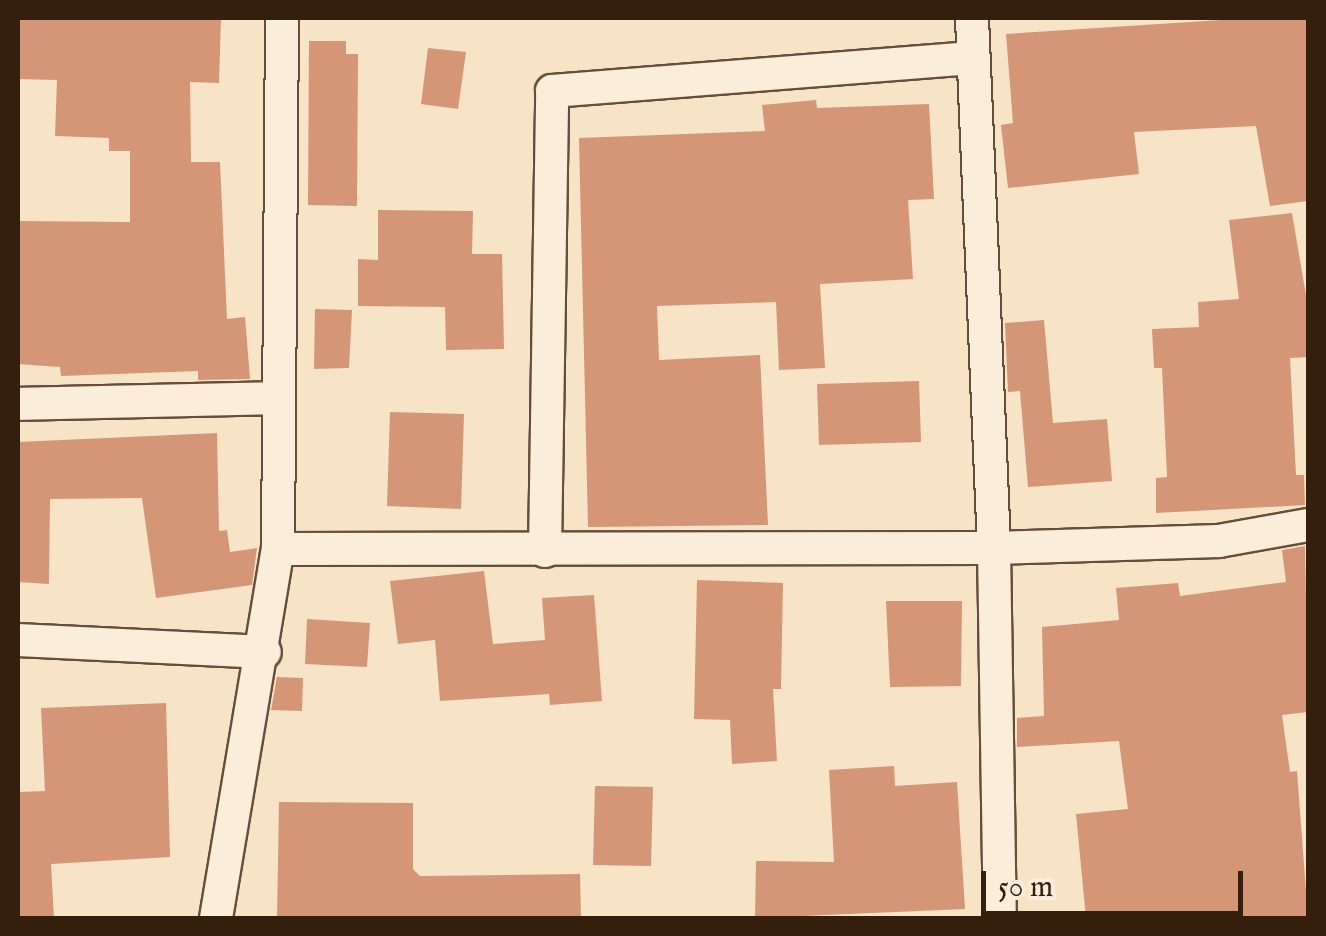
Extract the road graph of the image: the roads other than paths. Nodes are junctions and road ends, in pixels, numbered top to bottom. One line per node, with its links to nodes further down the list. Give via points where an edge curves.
1 (282, 18): 4 (street)
2 (972, 18): 3 (street)
3 (972, 58): 7 (street); 9 (street, via 552,91)
4 (277, 398): 5 (street); 8 (street)
5 (18, 404)
6 (1308, 525): 7 (street, via 1219,541)
7 (994, 548): 9 (street); 13 (street)
8 (278, 549): 9 (street); 11 (street)
9 (545, 551)
10 (18, 640): 11 (street)
11 (265, 652): 12 (street)
12 (216, 918)
13 (1000, 918)

